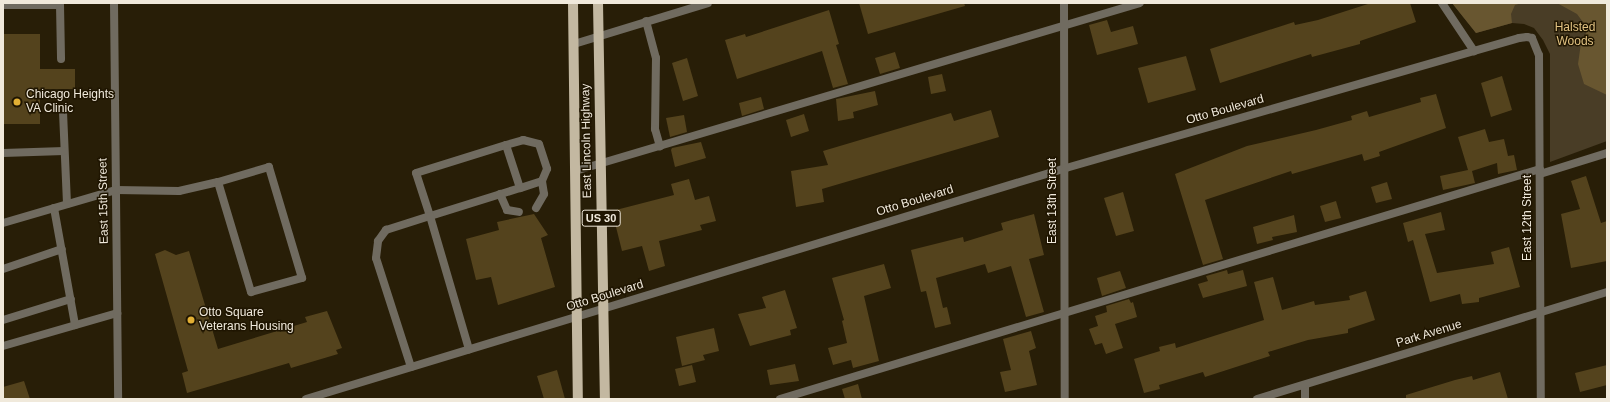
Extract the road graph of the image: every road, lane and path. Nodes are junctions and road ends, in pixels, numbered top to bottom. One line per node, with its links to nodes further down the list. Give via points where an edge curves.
1 (114, 3): 29 (street, East 15th Street)
2 (573, 3): 13 (main road, East Lincoln Highway / US 30)
3 (598, 3): 11 (main road, East Lincoln Highway / US 30)
4 (708, 3): 9 (street)
5 (1064, 3): 10 (street, East 13th Street)
6 (1140, 3): 10 (street)
7 (1442, 3): 14 (street)
8 (3, 5): 15 (street, via 60,5)
9 (646, 22): 11 (street); 18 (street, via 656,58 655,129)
10 (1064, 25): 18 (street); 23 (street, East 13th Street)
11 (598, 36): 13 (street); 22 (main road, East Lincoln Highway / US 30)
12 (1532, 38): 14 (street, Otto Boulevard, via 1519,38); 25 (street, East 12th Street, via 1539,55)
13 (574, 44): 24 (main road, East Lincoln Highway / US 30)
14 (1474, 51): 23 (street, Otto Boulevard)
15 (61, 59)
16 (63, 112): 19 (street)
17 (506, 145): 26 (street, via 523,140 539,144 547,170); 28 (street); 35 (street, via 416,173)
18 (660, 146): 22 (street)
19 (64, 151): 20 (street); 31 (street)
20 (3, 153)
21 (1607, 153): 25 (street)
22 (601, 163): 24 (street); 41 (main road, East Lincoln Highway / US 30)
23 (1066, 168): 41 (street, Otto Boulevard); 44 (street, East 13th Street)
24 (575, 171): 45 (main road, East Lincoln Highway / US 30)
25 (1540, 171): 42 (street, East 12th Street); 44 (street)
26 (542, 181): 28 (street); 33 (street, via 544,194)
27 (218, 182): 27 (street, via 251,292 302,278 269,167); 29 (street, via 179,191)
28 (520, 188): 30 (street)
29 (116, 190): 31 (street); 43 (street, East 15th Street)
30 (500, 194): 34 (street, via 507,210); 35 (street)
31 (67, 204): 32 (street)
32 (54, 208): 36 (street); 37 (street)
33 (536, 208)
34 (519, 212)
35 (430, 216): 49 (street); 50 (street, via 386,230 378,241 376,258)
36 (3, 223)
37 (62, 249): 38 (street); 40 (street)
38 (3, 269)
39 (1607, 292): 42 (street, Park Avenue)
40 (71, 299): 46 (street); 47 (street)
41 (603, 308): 45 (street, Otto Boulevard); 55 (main road, East Lincoln Highway / US 30)
42 (1541, 312): 51 (street, Park Avenue); 60 (street, East 12th Street)
43 (118, 313): 47 (street); 52 (street, East 15th Street)
44 (1065, 313): 56 (street); 57 (street, East 13th Street)
45 (577, 316): 49 (street, Otto Boulevard); 54 (main road, East Lincoln Highway / US 30)
46 (3, 320)
47 (75, 325): 48 (street)
48 (3, 346)
49 (469, 350): 50 (street, Otto Boulevard)
50 (411, 367): 53 (street, Otto Boulevard)
51 (1305, 385): 58 (street, Park Avenue); 59 (street)
52 (118, 399)
53 (306, 399)
54 (578, 399)
55 (605, 399)
56 (780, 399)
57 (1065, 399)
58 (1257, 399)
59 (1305, 399)
60 (1541, 399)

